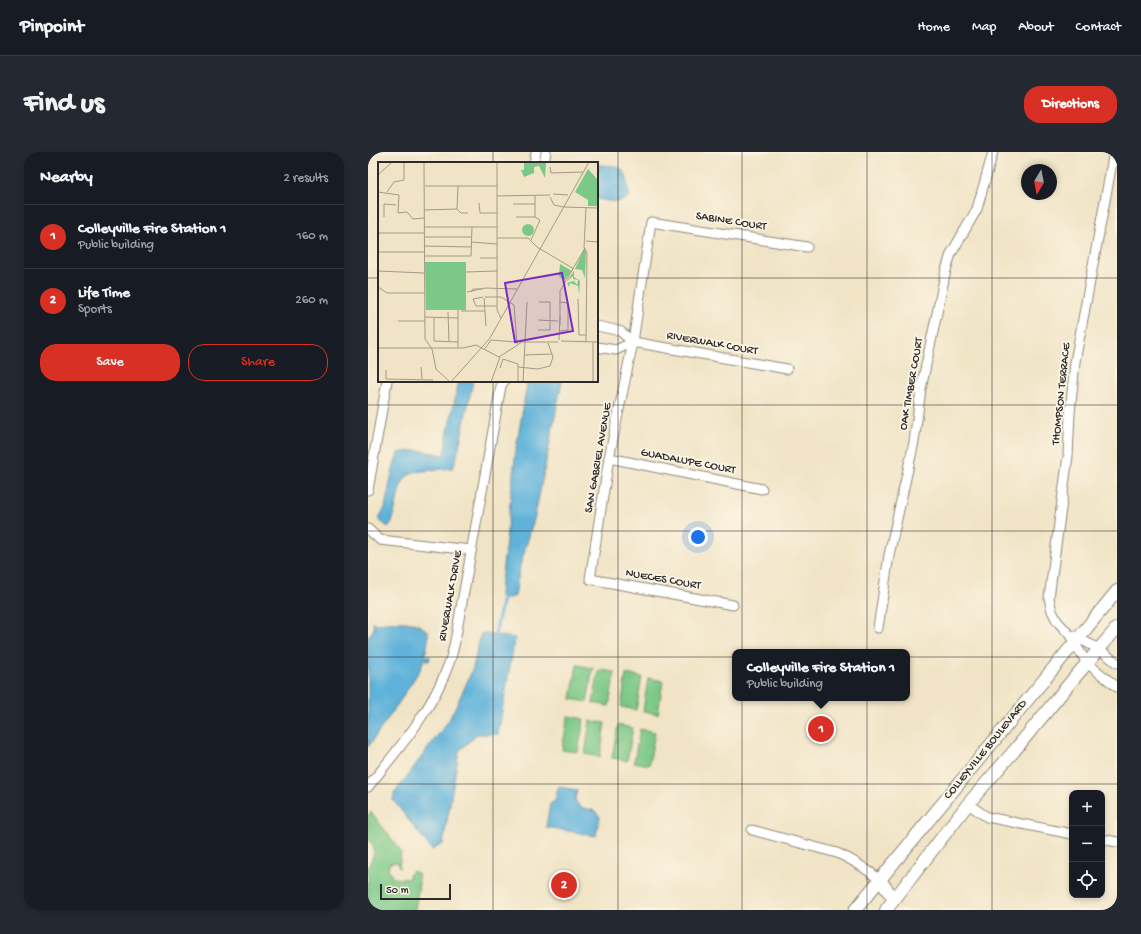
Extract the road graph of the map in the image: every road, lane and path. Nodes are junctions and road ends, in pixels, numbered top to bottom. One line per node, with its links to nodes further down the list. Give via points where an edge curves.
1 (536, 152): 5 (street)
2 (546, 152): 6 (street)
3 (993, 152): 23 (street, OAK TIMBER COURT, via 977,209 951,254 946,270 921,388 914,442 889,555)
4 (1114, 152): 25 (street, THOMPSON TERRACE, via 1075,362 1068,456 1048,598 1055,618)
5 (534, 162)
6 (544, 162)
7 (651, 222): 8 (street, SABINE COURT); 10 (street, SAN GABRIEL AVENUE)
8 (807, 247)
9 (598, 326): 10 (street, RIVERWALK COURT, via 620,331)
10 (633, 342): 11 (street, via 616,350); 12 (street, RIVERWALK COURT); 15 (street, SAN GABRIEL AVENUE)
11 (598, 347)
12 (787, 369)
13 (387, 382): 17 (street)
14 (502, 383): 19 (street, RIVERWALK DRIVE)
15 (609, 458): 16 (street, GUADALUPE COURT); 20 (street, SAN GABRIEL AVENUE)
16 (762, 489)
17 (368, 490)
18 (368, 528): 19 (street, via 380,540)
19 (471, 550): 30 (street, RIVERWALK DRIVE, via 454,648 443,680 416,726)
20 (590, 579): 22 (street, NUECES COURT)
21 (1117, 591): 25 (main road, COLLEYVILLE BOULEVARD)
22 (732, 605)
23 (878, 628)
24 (1117, 628): 26 (main road, COLLEYVILLE BOULEVARD)
25 (1074, 638): 26 (street); 27 (street); 31 (main road, COLLEYVILLE BOULEVARD)
26 (1099, 649): 27 (main road, COLLEYVILLE BOULEVARD); 28 (street)
27 (1087, 663): 29 (street); 32 (main road, COLLEYVILLE BOULEVARD)
28 (1117, 663)
29 (1117, 687)
30 (368, 788)
31 (954, 790): 32 (main road); 37 (main road, COLLEYVILLE BOULEVARD)
32 (968, 804): 34 (street, via 987,817); 38 (main road, COLLEYVILLE BOULEVARD)
33 (752, 830): 37 (street, via 837,853)
34 (1069, 833)
35 (1105, 840): 36 (street)
36 (1117, 842)
37 (880, 880): 38 (main road); 39 (main road, COLLEYVILLE BOULEVARD)
38 (894, 899): 40 (main road, COLLEYVILLE BOULEVARD)
39 (855, 910)
40 (886, 910)

